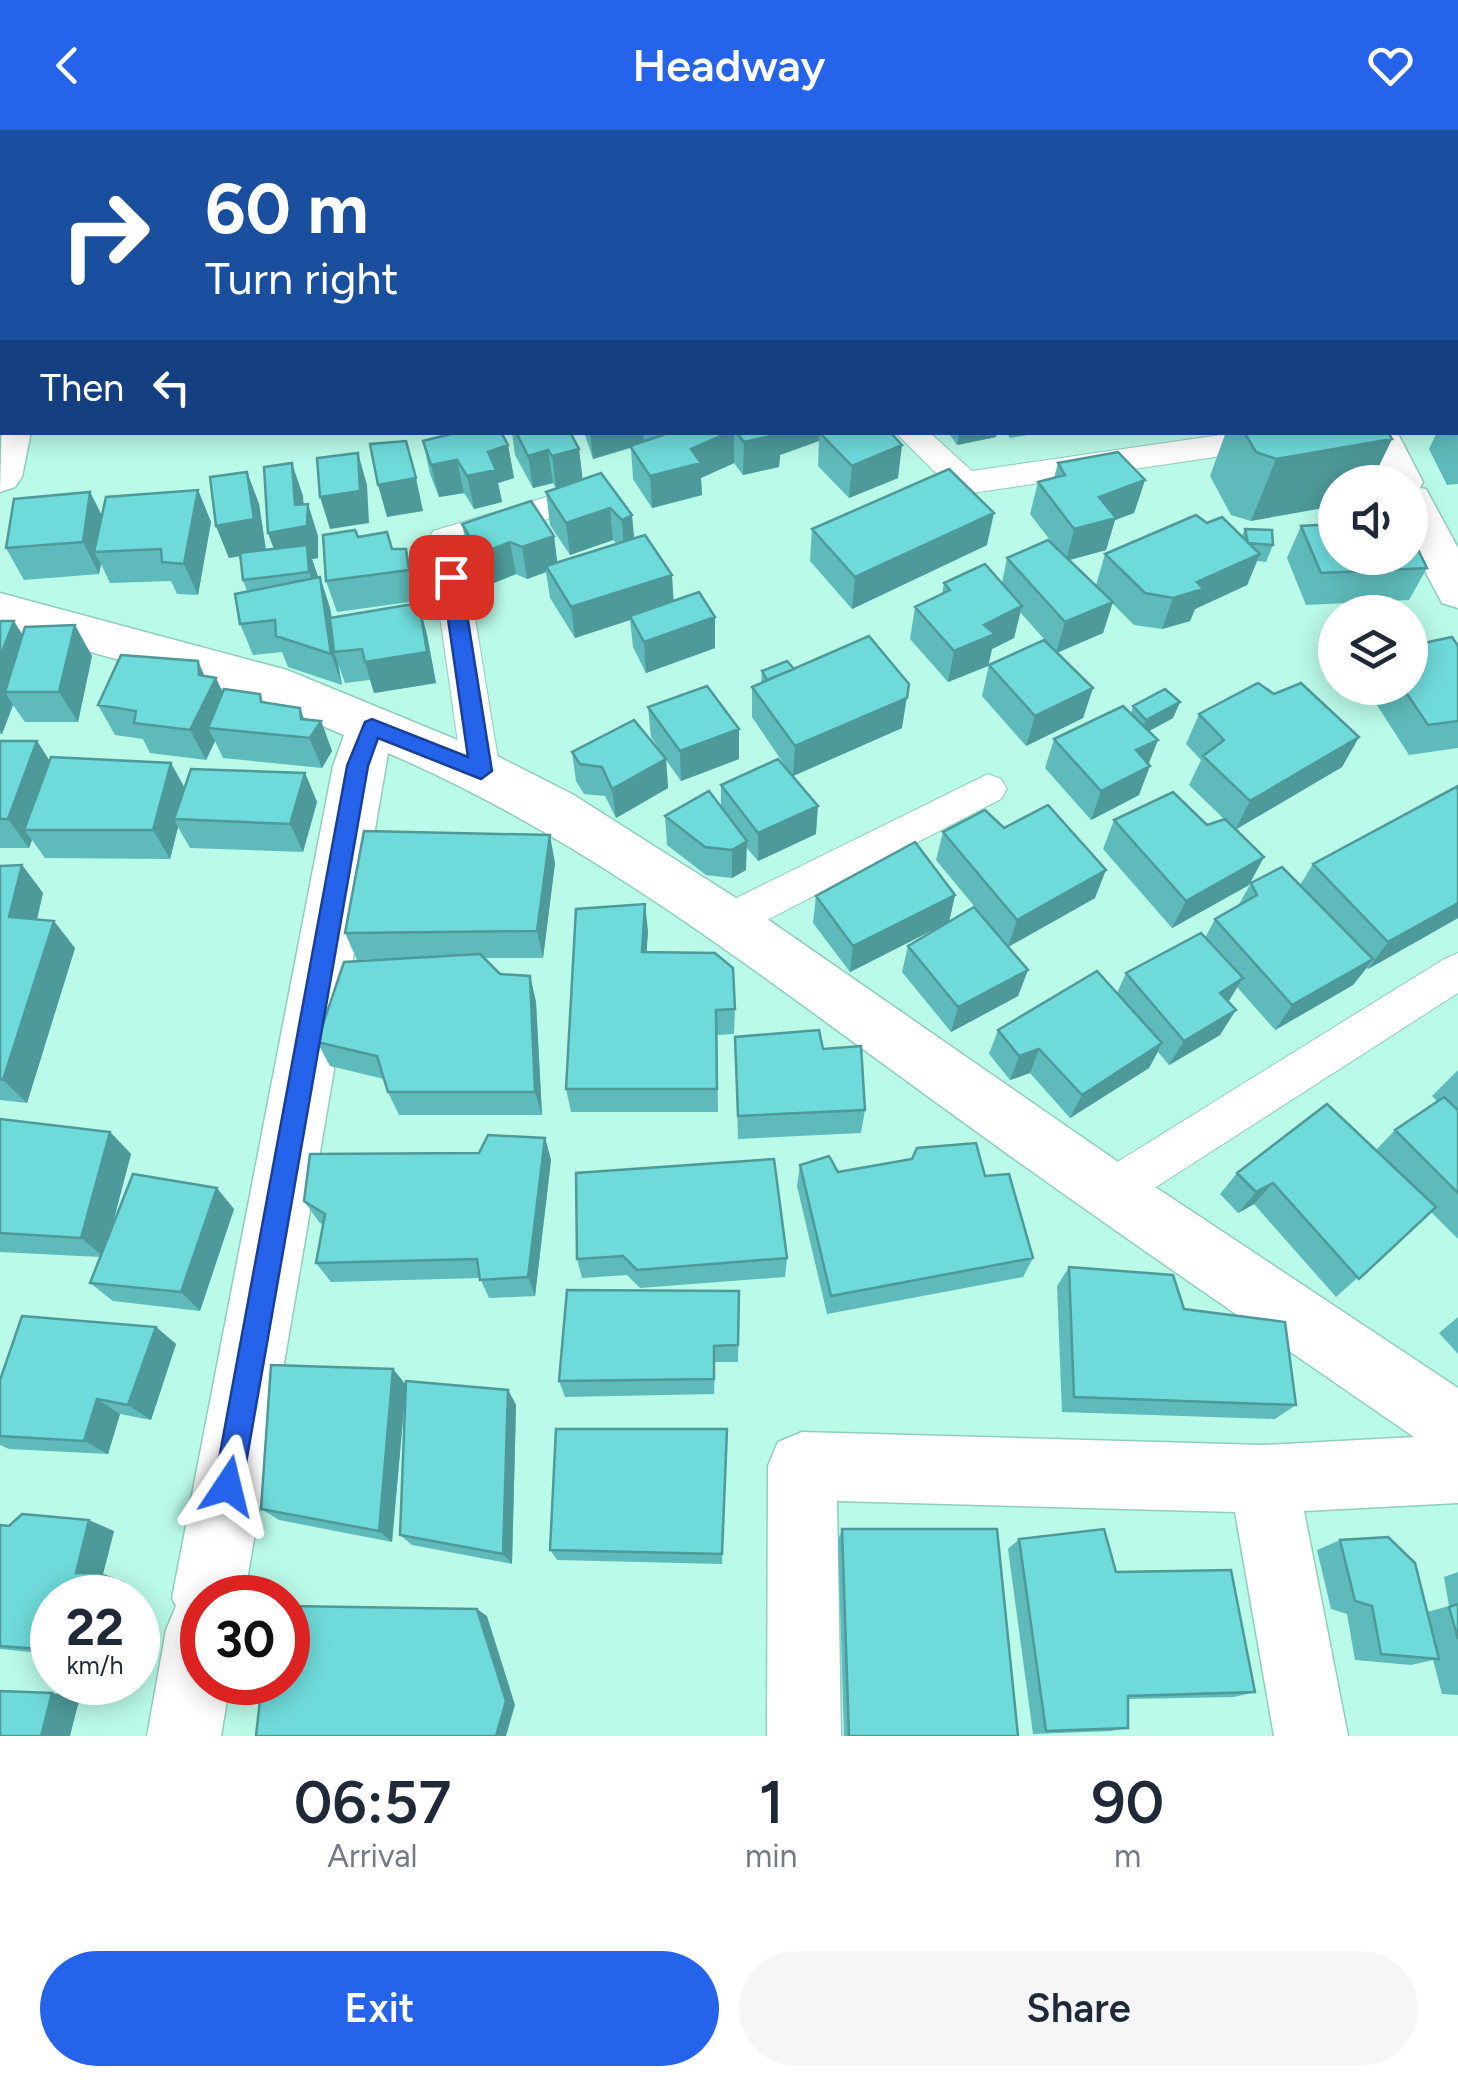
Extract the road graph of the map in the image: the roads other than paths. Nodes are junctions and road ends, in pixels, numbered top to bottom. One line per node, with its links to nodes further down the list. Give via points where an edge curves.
1 (9, 435): 6 (street)
2 (913, 435): 3 (lane, via 964,483)
3 (1294, 435)
4 (1377, 435): 5 (street)
5 (1392, 465)
6 (0, 477)
7 (596, 493): 12 (lane, via 446,538)
8 (1428, 533): 9 (street)
9 (1456, 584)
10 (0, 610): 11 (street, via 270,683)
11 (372, 727): 12 (street); 20 (street, via 358,766)
12 (481, 771): 14 (street, via 554,809)
13 (988, 789): 14 (lane)
14 (728, 921): 16 (street)
15 (1458, 971): 16 (lane)
16 (1109, 1192): 17 (street)
17 (1458, 1427)
18 (1458, 1469): 19 (street)
19 (1262, 1479): 23 (street, via 802,1466); 24 (street)
20 (212, 1575)
21 (189, 1705): 22 (street)
22 (184, 1736)
23 (804, 1736)
24 (1312, 1736)

